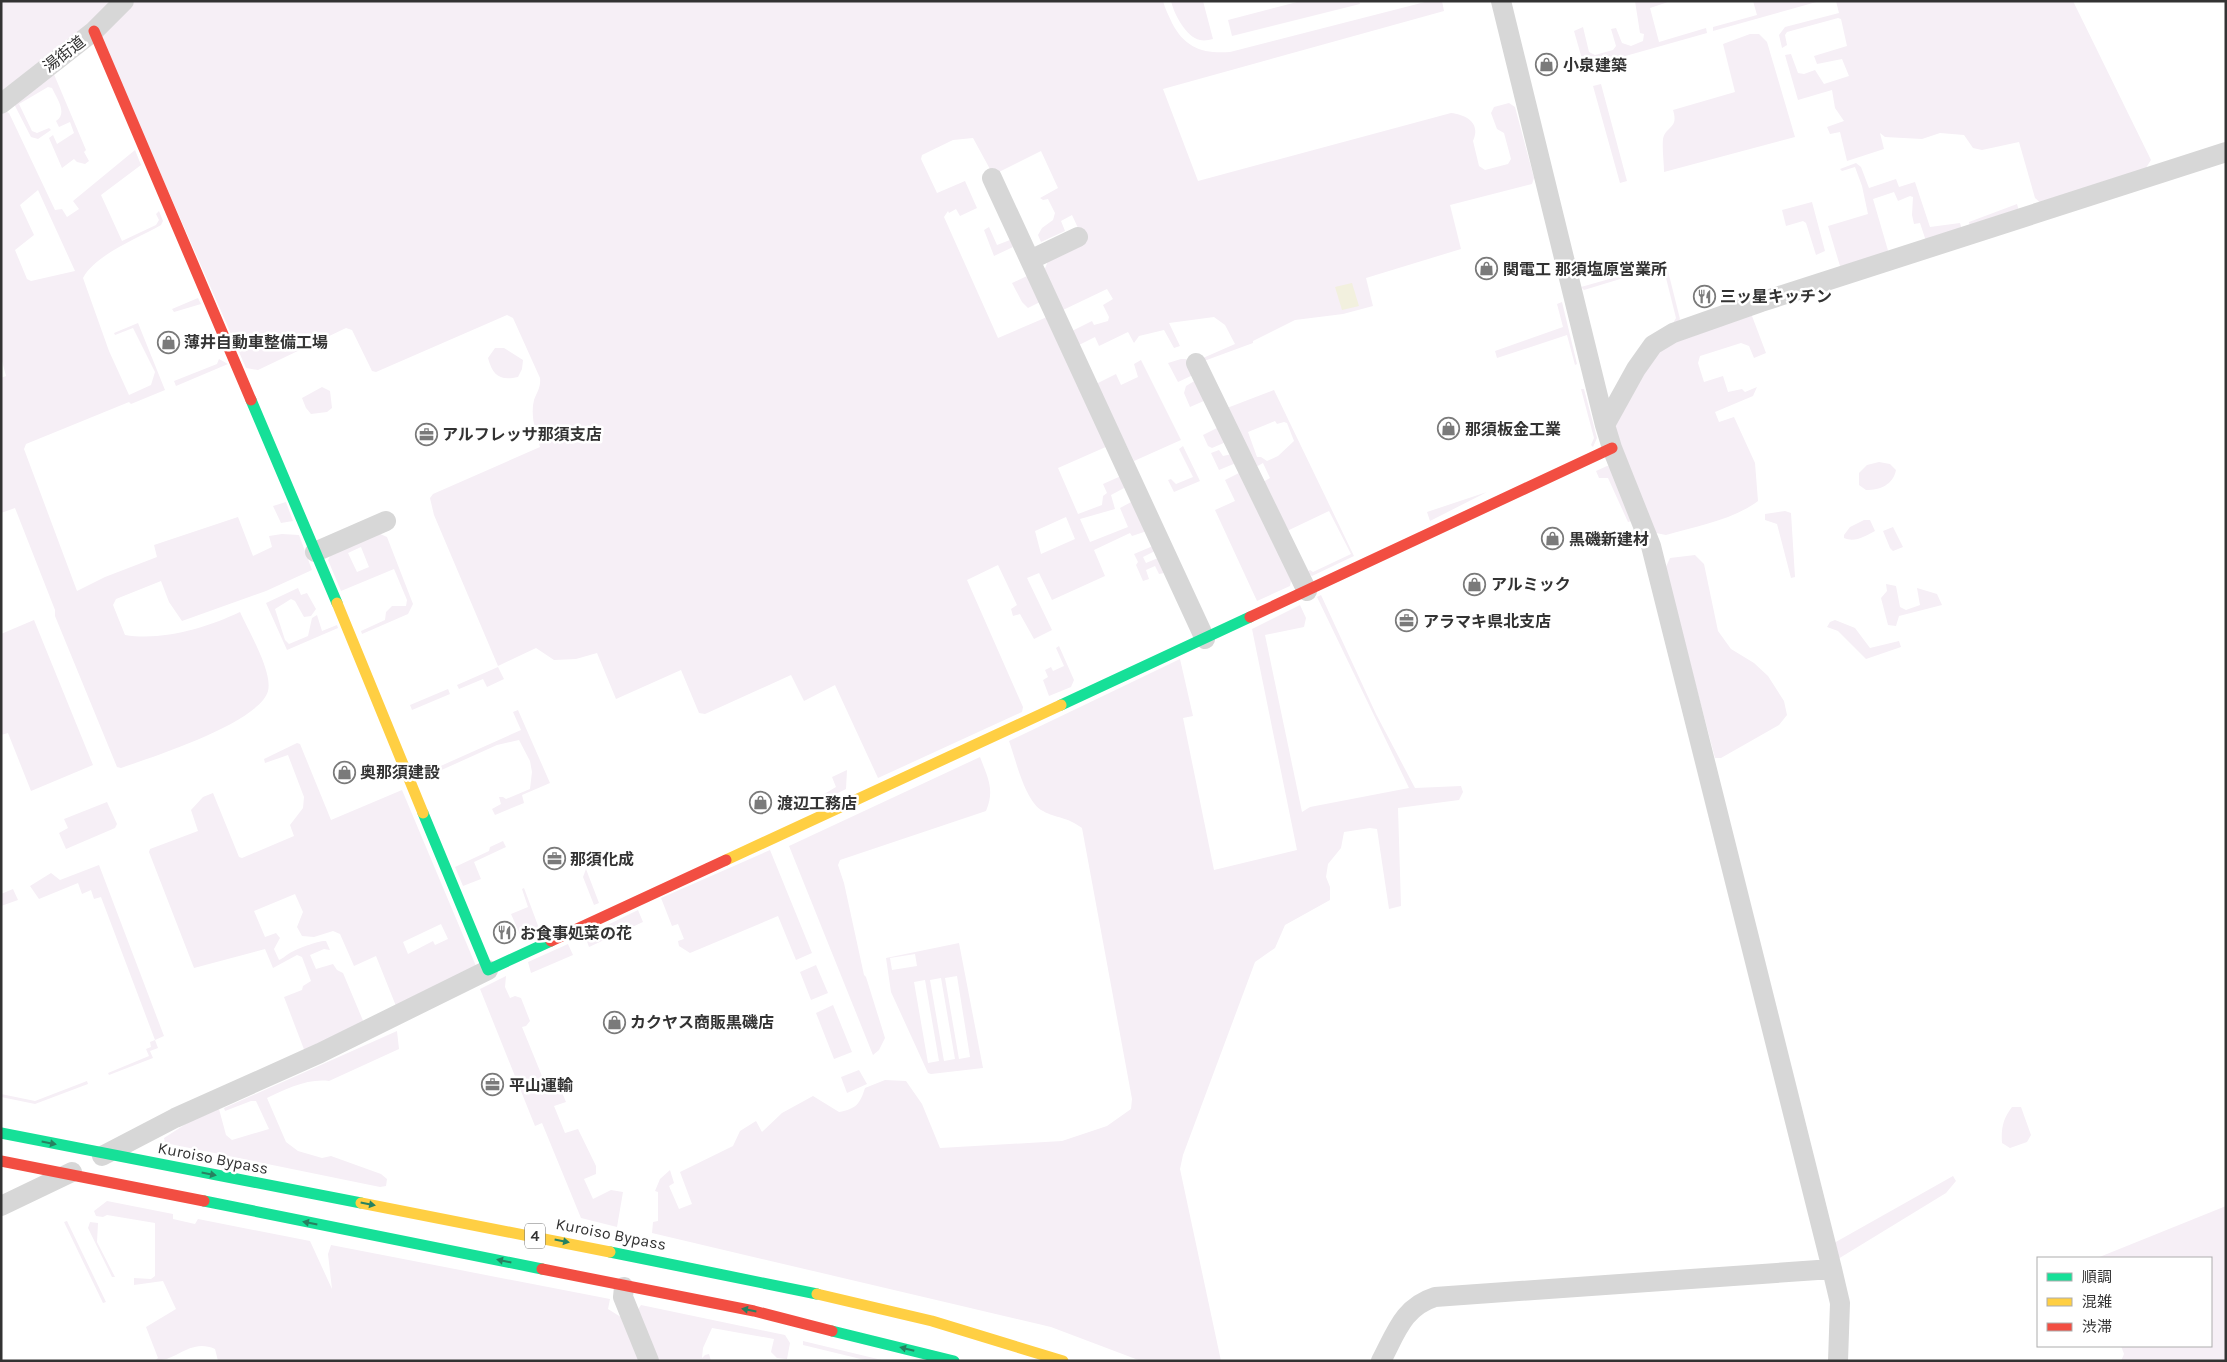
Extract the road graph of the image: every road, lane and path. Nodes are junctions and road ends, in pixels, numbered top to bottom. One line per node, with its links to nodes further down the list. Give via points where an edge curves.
1 (124, 1): 3 (street, 湯街道)
2 (1502, 1): 10 (street)
3 (94, 31): 4 (street, 湯街道); 13 (main road)
4 (1, 104)
5 (2226, 152): 10 (street, via 1778,296 1673,333 1647,353)
6 (992, 178): 8 (street)
7 (1078, 236): 8 (street)
8 (1030, 260): 15 (street)
9 (1196, 363): 14 (street)
10 (1605, 425): 11 (street)
11 (1612, 448): 14 (main road); 22 (street, via 1651,546)
12 (386, 521): 13 (street)
13 (315, 552): 16 (main road)
14 (1307, 591): 15 (main road)
15 (1205, 639): 16 (main road)
16 (488, 970): 18 (street)
17 (1, 1134): 18 (main road, Kuroiso Bypass / 4, one-way to 18)
18 (106, 1154): 20 (street); 26 (main road, Kuroiso Bypass / 4, one-way to 26, via 760,1281 932,1321)
19 (1, 1161): 20 (main road, 4)
20 (67, 1174): 21 (street); 23 (main road, 4, one-way to 20)
21 (1, 1206)
22 (1832, 1269): 27 (street, via 1435,1297 1409,1311); 28 (street, via 1840,1303)
23 (624, 1286): 24 (street, via 623,1297); 25 (main road, 4, one-way to 23, via 754,1311)
24 (649, 1361)
25 (954, 1361)
26 (1062, 1361)
27 (1381, 1361)
28 (1838, 1361)

